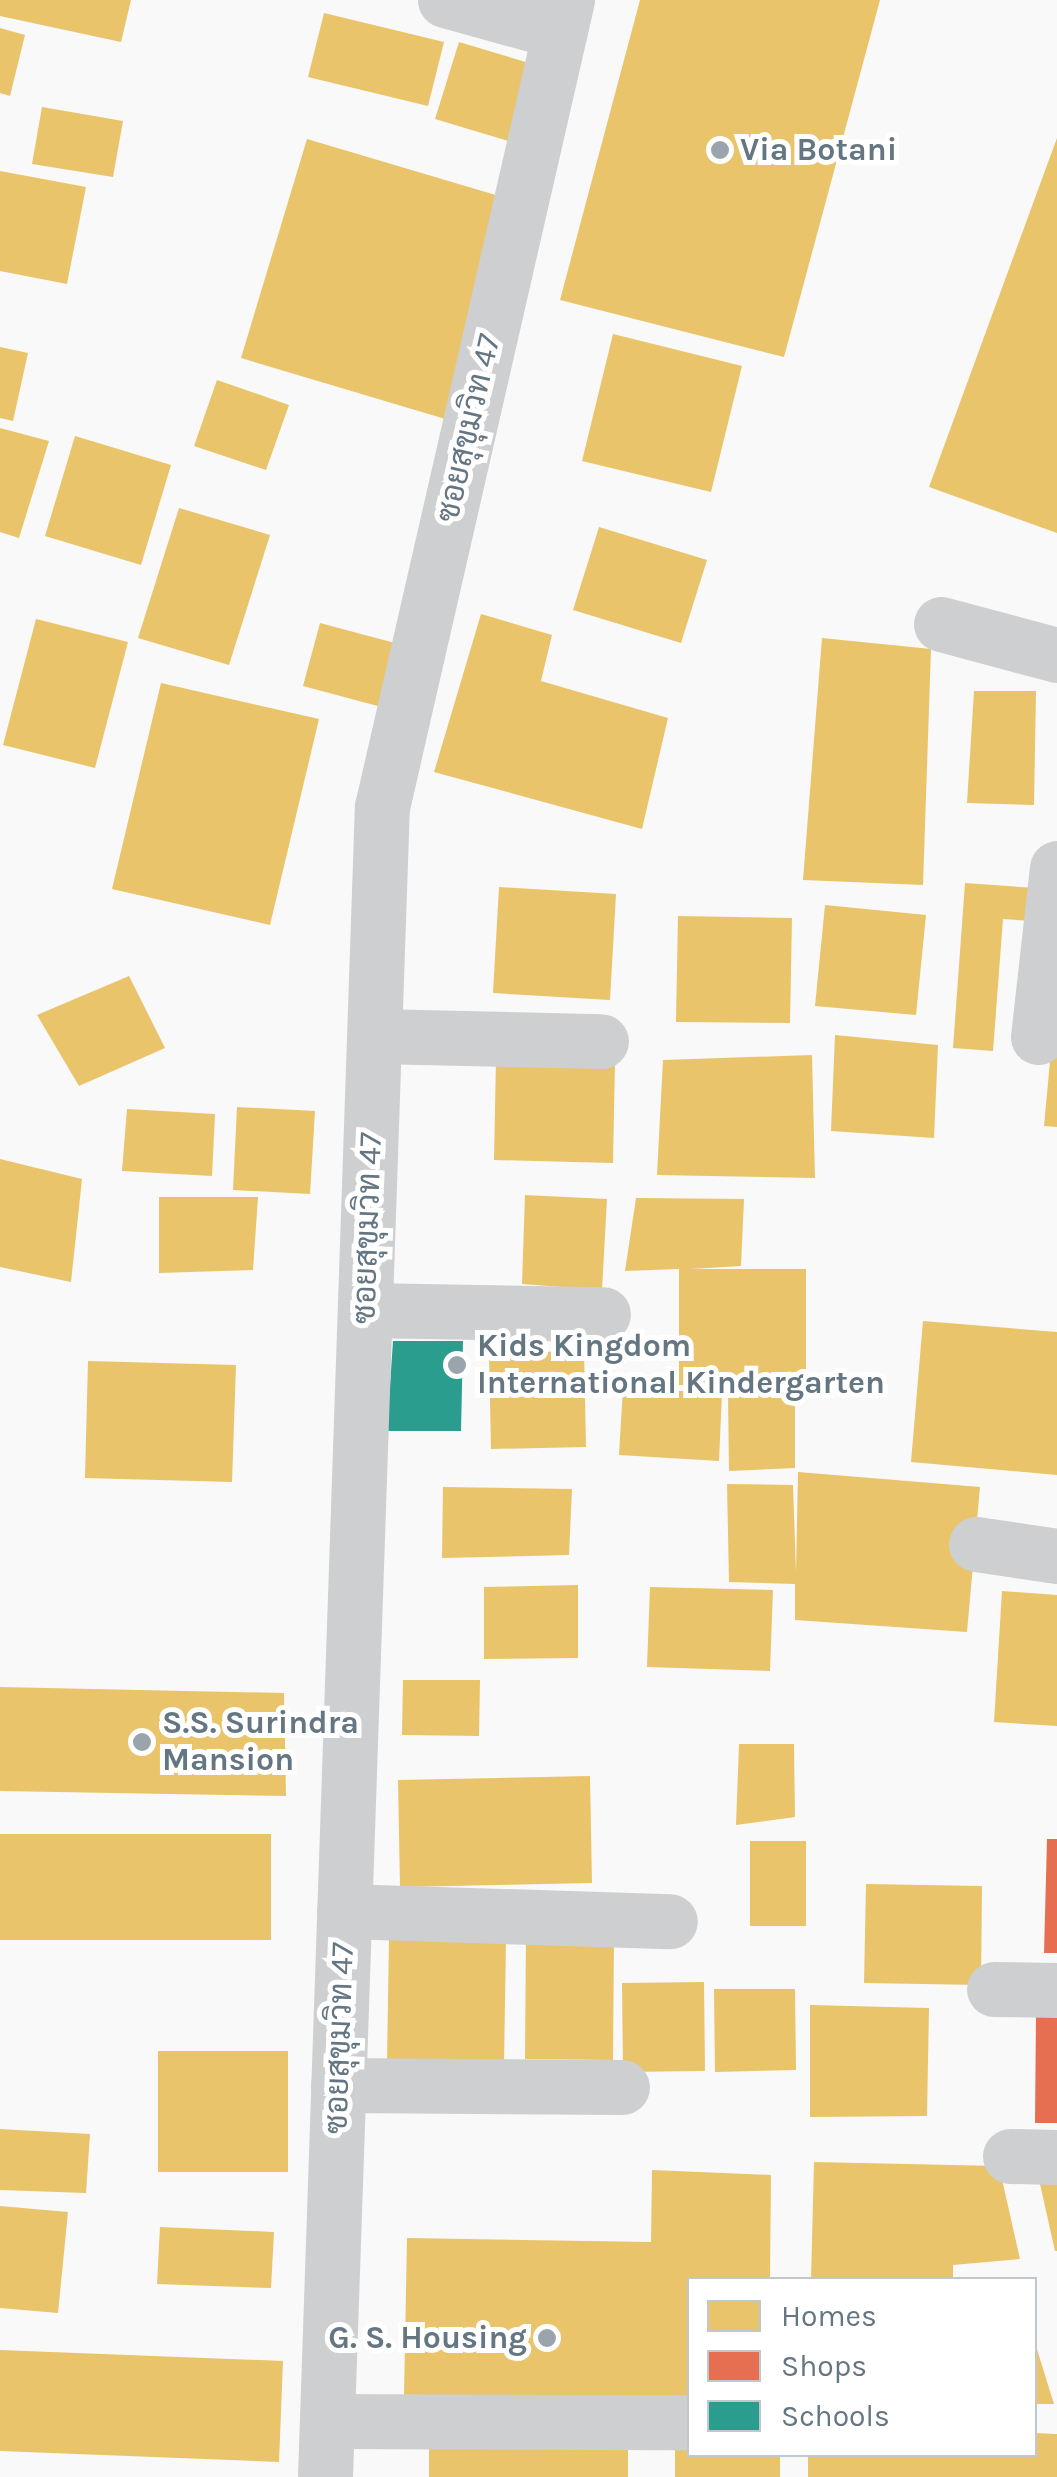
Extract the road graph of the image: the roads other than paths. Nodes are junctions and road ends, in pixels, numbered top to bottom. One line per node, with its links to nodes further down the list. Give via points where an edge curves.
1 (446, 0): 2 (street)
2 (564, 16): 6 (street, ซอยสุขุมวิท 47, via 382,807)
3 (941, 624): 4 (street)
4 (1057, 655)
5 (1057, 868): 7 (street)
6 (375, 1036): 8 (street); 9 (street, ซอยสุขุมวิท 47)
7 (1038, 1037)
8 (601, 1040)
9 (365, 1310): 10 (street); 13 (street, ซอยสุขุมวิท 47)
10 (603, 1314)
11 (976, 1544): 12 (street)
12 (1057, 1556)
13 (344, 1912): 14 (street); 17 (street, ซอยสุขุมวิท 47)
14 (670, 1922)
15 (994, 1988): 16 (street)
16 (1057, 1990)
17 (338, 2085): 18 (street); 19 (street, ซอยสุขุมวิท 47)
18 (622, 2087)
19 (327, 2421): 20 (street); 21 (street, ซอยสุขุมวิท 47)
20 (687, 2422)
21 (325, 2477)

